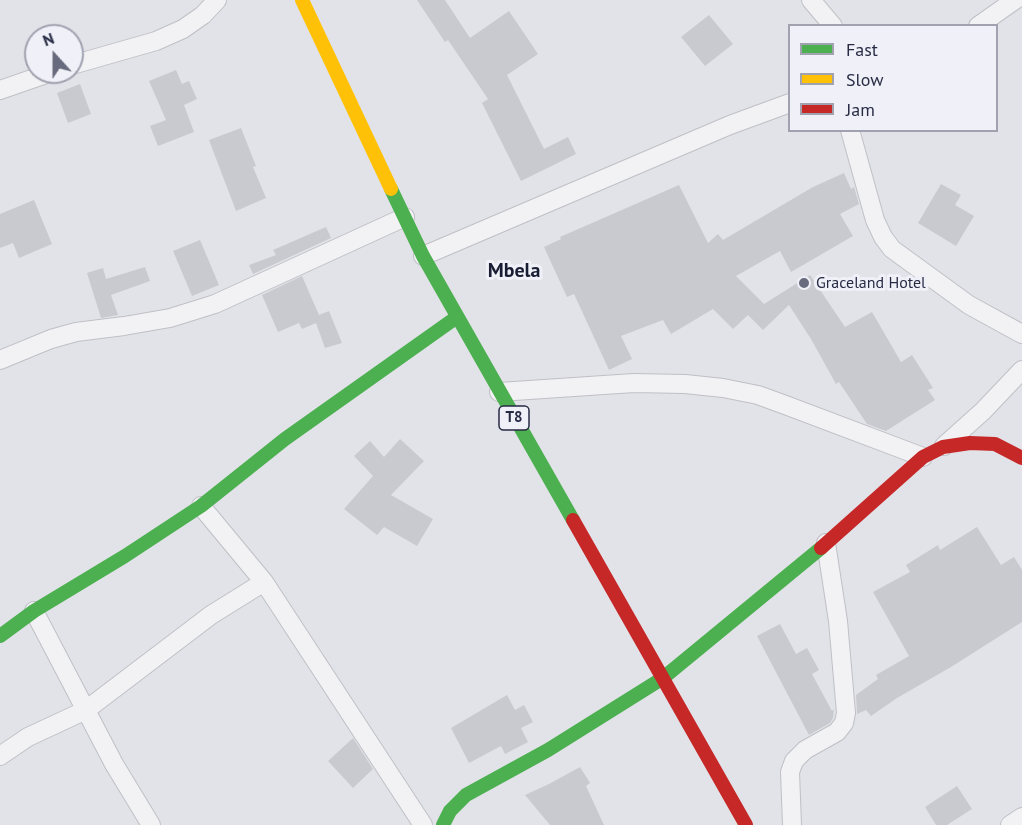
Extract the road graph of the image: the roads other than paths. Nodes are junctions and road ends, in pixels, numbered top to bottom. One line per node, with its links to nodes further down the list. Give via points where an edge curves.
1 (218, 0): 8 (street, via 204,15 174,33)
2 (302, 0): 13 (main road, T8)
3 (811, 0): 6 (street)
4 (1015, 0): 5 (street)
5 (998, 7): 7 (street)
6 (831, 24)
7 (980, 24)
8 (84, 61)
9 (24, 82): 10 (street)
10 (0, 90)
11 (788, 103): 14 (street)
12 (851, 132): 16 (street, via 875,220 892,249 969,305)
13 (405, 217): 14 (main road, T8); 17 (street, via 215,304 170,318 76,332)
14 (423, 256): 15 (main road, T8)
15 (457, 317): 19 (main road, T8); 23 (main road, via 285,439)
16 (1022, 334)
17 (0, 360)
18 (1022, 370): 20 (street)
19 (499, 392): 21 (street, via 634,383 723,388 778,402); 28 (main road, T8)
20 (943, 447): 21 (main road); 22 (main road, via 995,444)
21 (923, 457): 24 (main road)
22 (1022, 458)
23 (201, 506): 25 (street); 26 (main road)
24 (826, 543): 28 (main road); 36 (street, via 846,713 837,732 794,761 790,772)
25 (264, 582): 29 (street, via 211,615); 33 (street)
26 (34, 611): 27 (main road); 29 (street)
27 (0, 636)
28 (663, 678): 34 (main road, via 548,750 466,795); 35 (main road, T8)
29 (86, 710): 30 (street, via 28,737); 32 (street)
30 (0, 756)
31 (1022, 817): 37 (street)
32 (152, 825)
33 (423, 825)
34 (444, 825)
35 (746, 825)
36 (792, 825)
37 (1010, 825)

